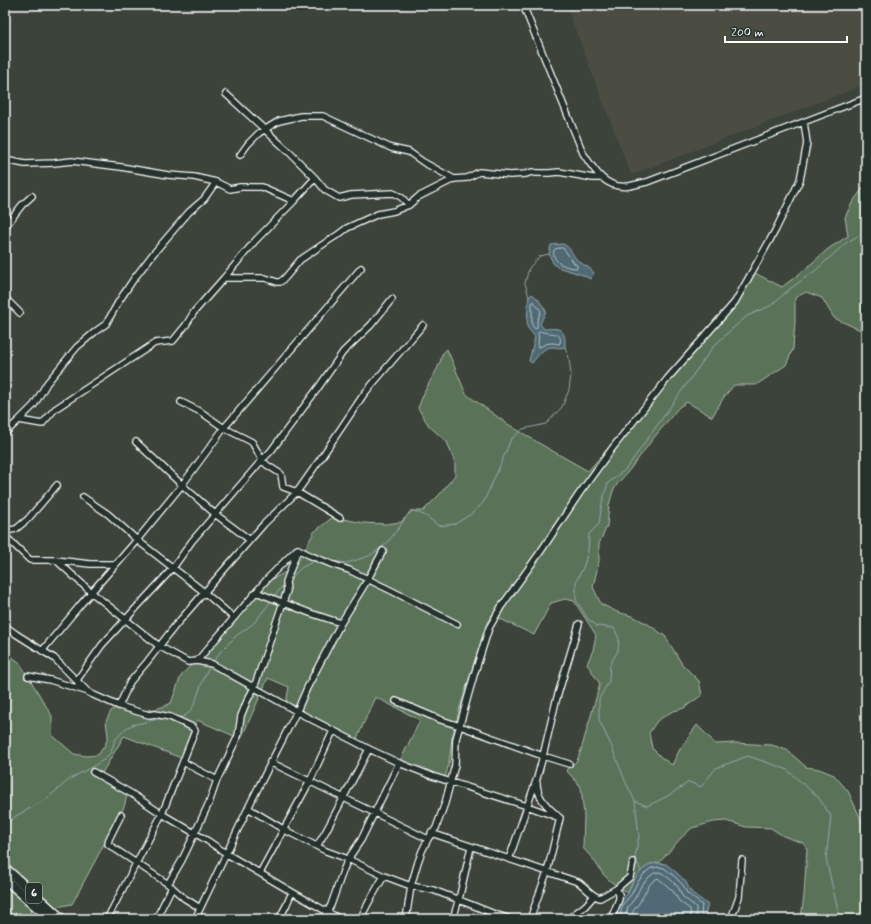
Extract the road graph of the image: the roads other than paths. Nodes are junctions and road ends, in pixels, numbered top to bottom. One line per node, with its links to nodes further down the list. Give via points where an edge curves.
1 (523, 5): 9 (street, via 583,153)
2 (226, 94): 5 (street)
3 (866, 98): 4 (street)
4 (804, 122): 9 (street, via 648,182 618,186); 64 (street, via 807,143 800,180 746,283 735,302 668,378 611,450 501,607 490,628)
5 (265, 130): 6 (street, via 248,144); 8 (street); 10 (street, via 279,121 301,116 323,116 391,148 409,152)
6 (240, 155)
7 (5, 160): 11 (street, via 25,164 72,161)
8 (315, 178): 13 (street); 14 (street, via 325,190 339,198 393,193)
9 (602, 178): 10 (street, via 560,172 510,175 479,172 467,178)
10 (454, 179): 14 (street)
11 (216, 182): 13 (street, via 230,189 262,187); 23 (street, via 204,199 189,212 149,259 122,296 106,324 77,347 47,383 34,406)
12 (32, 196): 15 (street)
13 (294, 201): 17 (street)
14 (409, 204): 17 (street, via 347,228 300,260 280,282 265,278)
15 (5, 227)
16 (361, 268): 24 (street)
17 (224, 278): 23 (street, via 173,341 155,343 55,409 42,424)
18 (5, 298): 20 (street)
19 (392, 300): 27 (street, via 371,325 342,352 281,438)
20 (20, 313)
21 (423, 325): 30 (street, via 364,394)
22 (181, 402): 24 (street)
23 (19, 420): 25 (street)
24 (224, 428): 27 (street, via 252,442); 29 (street)
25 (5, 433)
26 (136, 442): 29 (street)
27 (262, 460): 30 (street, via 281,474 283,487); 32 (street)
28 (56, 485): 34 (street, via 16,530)
29 (182, 485): 32 (street); 36 (street)
30 (297, 492): 33 (street); 37 (street)
31 (84, 497): 36 (street)
32 (215, 514): 37 (street); 42 (street)
33 (340, 518)
34 (5, 531)
35 (5, 536): 40 (street, via 30,560)
36 (137, 540): 41 (street); 42 (street)
37 (250, 540): 45 (street)
38 (298, 549): 43 (street); 46 (street); 47 (street, via 286,582 287,591)
39 (383, 551): 43 (street)
40 (56, 560): 41 (street); 44 (street)
41 (116, 564): 44 (street)
42 (173, 568): 45 (street); 49 (street)
43 (367, 579): 50 (street); 51 (street)
44 (91, 592): 49 (street); 55 (street)
45 (204, 592): 48 (street); 54 (street)
46 (256, 592): 47 (street); 48 (street)
47 (282, 603): 50 (street); 59 (street)
48 (234, 618): 56 (street)
49 (126, 619): 54 (street); 58 (street, via 102,645)
50 (341, 623): 63 (street)
51 (457, 624)
52 (579, 624): 67 (street)
53 (5, 626): 55 (street)
54 (159, 646): 56 (street, via 188,662); 62 (street, via 130,682)
55 (42, 652): 58 (street, via 54,658)
56 (197, 661): 59 (street, via 212,664)
57 (28, 676): 60 (street)
58 (77, 680): 60 (street)
59 (254, 688): 63 (street); 74 (street, via 241,716 238,736)
60 (89, 692): 62 (street)
61 (396, 701): 64 (street)
62 (119, 706): 68 (street, via 149,715 170,717 194,729)
63 (297, 712): 65 (street); 69 (street)
64 (460, 726): 67 (street); 76 (street, via 456,739 455,765)
65 (333, 730): 66 (street); 75 (street)
66 (369, 749): 70 (street); 77 (street)
67 (543, 756): 71 (street); 73 (street)
68 (183, 762): 74 (street); 81 (street)
69 (270, 762): 75 (street); 79 (street)
70 (399, 763): 76 (street); 80 (street)
71 (568, 764)
72 (93, 772): 81 (street)
73 (537, 778): 78 (street); 83 (street, via 538,792 547,806)
74 (217, 780): 86 (street)
75 (310, 781): 77 (street); 84 (street)
76 (450, 781): 78 (street); 85 (street, via 436,828)
77 (343, 798): 80 (street); 88 (street)
78 (527, 806): 83 (street); 92 (street)
79 (248, 808): 84 (street); 90 (street)
80 (374, 812): 87 (street); 91 (street, via 361,840)
81 (162, 814): 86 (street); 95 (street)
82 (121, 815): 95 (street, via 108,844)
83 (560, 818): 97 (street)
84 (283, 829): 88 (street); 98 (street)
85 (431, 833): 87 (street); 89 (street)
86 (195, 834): 90 (street); 101 (street)
87 (428, 839): 102 (street)
88 (317, 846): 91 (street)
89 (472, 847): 92 (street); 106 (street)
90 (227, 854): 98 (street); 107 (street)
91 (348, 859): 99 (street); 108 (street)
92 (509, 859): 97 (street)
93 (742, 860): 124 (street, via 739,897)
94 (633, 862): 103 (street, via 630,877)
95 (136, 863): 101 (street); 111 (street)
96 (5, 868): 110 (highway, 6)
97 (547, 872): 105 (street, via 578,882); 121 (street)
98 (260, 873): 104 (street)
99 (384, 876): 102 (street); 117 (street)
100 (5, 879): 109 (highway, 6)
101 (170, 886): 107 (street); 112 (street)
102 (411, 886): 106 (street, via 433,890); 118 (street)
103 (616, 888): 105 (street, via 600,898); 123 (street, via 619,894)
104 (292, 892): 108 (street); 114 (street)
105 (594, 896): 122 (street)
106 (458, 900): 119 (street); 120 (street)
107 (200, 908): 113 (street)
108 (327, 912): 115 (street); 116 (street)
109 (50, 919)
110 (62, 919)
111 (108, 919)
112 (156, 919)
113 (195, 919)
114 (279, 919)
115 (323, 919)
116 (340, 919)
117 (360, 919)
118 (406, 919)
119 (453, 919)
120 (510, 919)
121 (530, 919)
122 (569, 919)
123 (611, 919)
124 (731, 919)

